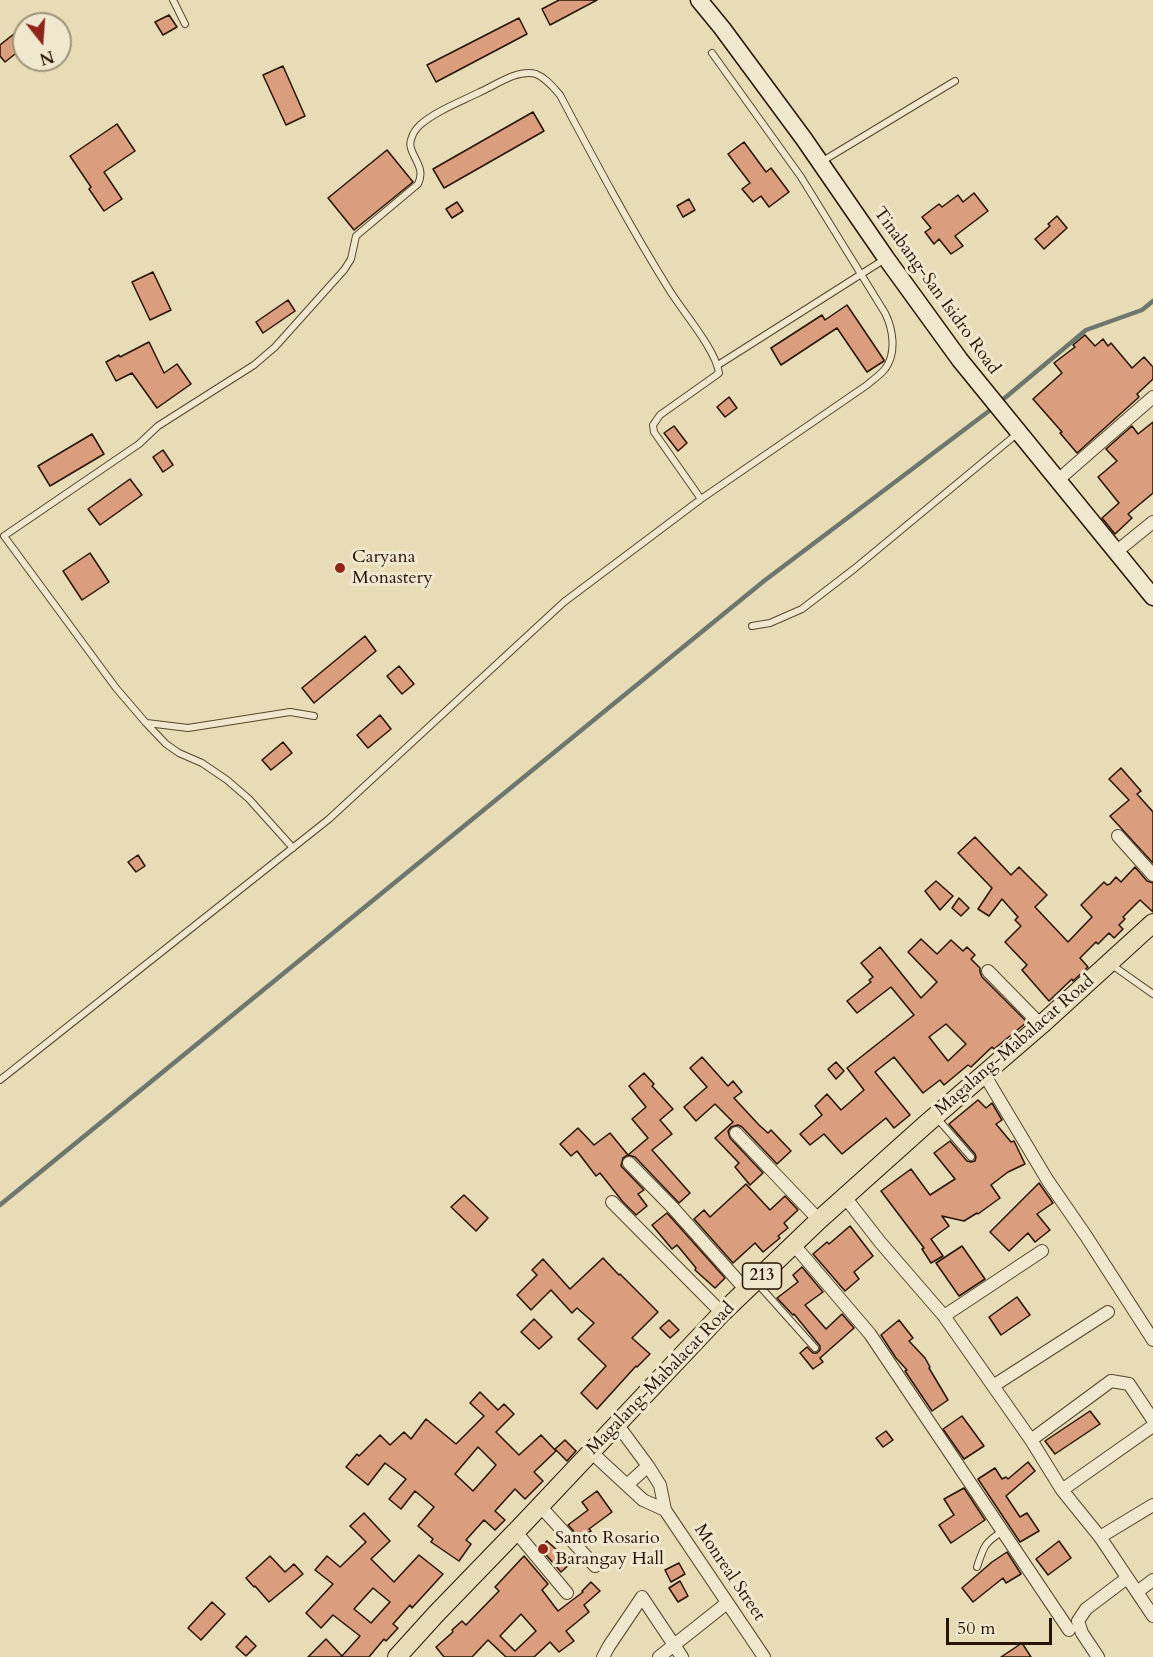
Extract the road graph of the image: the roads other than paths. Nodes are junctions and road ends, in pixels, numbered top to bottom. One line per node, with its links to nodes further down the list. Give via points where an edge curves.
1 (173, 0): 3 (lane)
2 (699, 0): 6 (street, Tinabang-San Isidro Road)
3 (185, 24)
4 (712, 53): 8 (lane, via 801,177)
5 (955, 81): 6 (lane)
6 (820, 163): 7 (street, Tinabang-San Isidro Road)
7 (886, 258): 8 (lane); 11 (street, Tinabang-San Isidro Road)
8 (861, 273): 9 (lane); 13 (lane, via 890,324 893,347 886,367 867,385)
9 (718, 365): 13 (lane, via 719,373 652,424); 15 (lane, via 617,202 560,95 536,74 514,76 419,126 410,142 421,171 418,184 356,236 344,270 275,347 158,426 139,444)
10 (1153, 397): 12 (street)
11 (1018, 432): 12 (street, Tinabang-San Isidro Road); 18 (lane, via 802,609)
12 (1058, 480): 16 (street, Tinabang-San Isidro Road)
13 (701, 498): 22 (lane, via 564,602)
14 (1153, 522): 16 (street)
15 (2, 534): 20 (lane)
16 (1116, 552): 17 (street, Tinabang-San Isidro Road)
17 (1153, 597)
18 (752, 626)
19 (314, 716): 20 (lane, via 290,712 188,728)
20 (146, 723): 22 (lane, via 166,744 227,780)
21 (1118, 836): 23 (street)
22 (293, 848): 30 (lane)
23 (1153, 875)
24 (1153, 923): 25 (main road, Magalang-Mabalacat Road / 213)
25 (1110, 963): 27 (lane); 28 (main road, Magalang-Mabalacat Road / 213)
26 (988, 971): 28 (street)
27 (1153, 994)
28 (1041, 1026): 29 (main road, Magalang-Mabalacat Road / 213)
29 (984, 1074): 31 (main road, Magalang-Mabalacat Road / 213); 44 (street, via 1048,1181)
30 (0, 1080)
31 (935, 1116): 33 (lane); 35 (main road, Magalang-Mabalacat Road / 213)
32 (736, 1133): 37 (street)
33 (971, 1157)
34 (629, 1163): 40 (street)
35 (845, 1197): 37 (main road, Magalang-Mabalacat Road / 213); 43 (street)
36 (612, 1202): 42 (street)
37 (819, 1220): 38 (main road, Magalang-Mabalacat Road / 213)
38 (794, 1245): 40 (main road, Magalang-Mabalacat Road / 213); 58 (street, via 870,1334)
39 (1042, 1251): 43 (street)
40 (751, 1286): 42 (main road, Magalang-Mabalacat Road / 213); 45 (lane)
41 (1108, 1312): 46 (street)
42 (722, 1313): 48 (main road, Magalang-Mabalacat Road / 213)
43 (944, 1316): 46 (street)
44 (1153, 1340)
45 (815, 1348)
46 (993, 1386): 50 (street)
47 (1153, 1420): 50 (street, via 1129,1384 1111,1381)
48 (617, 1424): 51 (main road, Magalang-Mabalacat Road / 213); 52 (street)
49 (1153, 1426): 54 (street)
50 (1031, 1440): 54 (street)
51 (591, 1452): 53 (street); 56 (main road, Magalang-Mabalacat Road / 213)
52 (648, 1466): 53 (street); 57 (street, via 660,1485)
53 (627, 1485): 57 (street, via 643,1500)
54 (1062, 1490): 60 (street)
55 (1153, 1505): 60 (street)
56 (540, 1506): 59 (main road, Magalang-Mabalacat Road / 213); 61 (street)
57 (665, 1510): 67 (street, Monreal Street)
58 (1003, 1531): 62 (lane, via 989,1540); 69 (street)
59 (516, 1532): 66 (street); 71 (main road, Magalang-Mabalacat Road / 213)
60 (1100, 1537): 63 (street)
61 (595, 1566)
62 (978, 1566)
63 (1127, 1578): 65 (street); 76 (street, via 1086,1609 1078,1622)
64 (1153, 1580): 65 (street)
65 (1137, 1592): 68 (street)
66 (567, 1593)
67 (727, 1603): 70 (street); 75 (street, Monreal Street)
68 (1153, 1616)
69 (1069, 1630)
70 (674, 1645): 72 (street, via 642,1597); 73 (street); 74 (street)
71 (397, 1657)
72 (603, 1657)
73 (659, 1657)
74 (682, 1657)
75 (764, 1657)
76 (1098, 1657)

